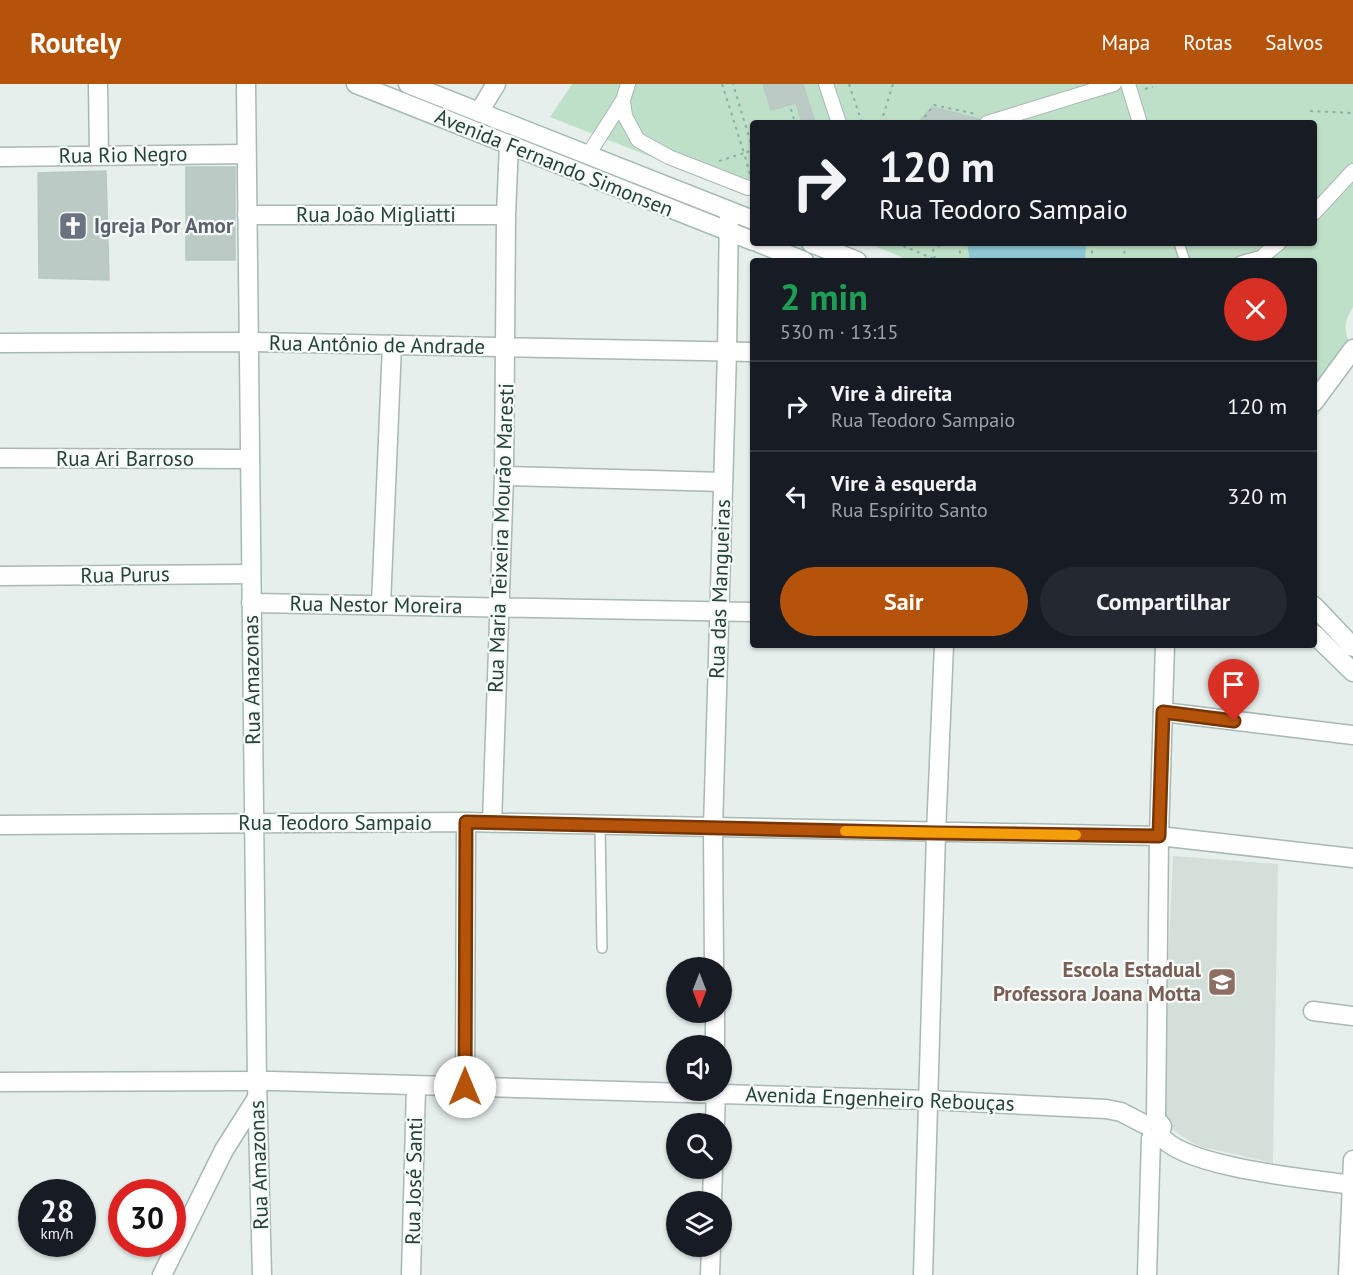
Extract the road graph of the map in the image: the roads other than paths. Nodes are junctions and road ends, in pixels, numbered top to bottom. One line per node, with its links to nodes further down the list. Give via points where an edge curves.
1 (98, 84): 18 (street)
2 (246, 84): 16 (street, Rua Amazonas)
3 (356, 84): 15 (street, Avenida Fernando Simonsen)
4 (408, 84): 11 (street, Avenida Fernando Simonsen)
5 (496, 84): 11 (street)
6 (628, 84): 10 (street)
7 (826, 84): 12 (street)
8 (1114, 84): 13 (street)
9 (1128, 84): 14 (street)
10 (623, 100): 17 (street); 21 (street, via 625,116 638,140 669,157)
11 (479, 112): 17 (street, Avenida Fernando Simonsen)
12 (837, 120)
13 (987, 120)
14 (1139, 120)
15 (509, 144): 25 (street, Rua Maria Teixeira Mourão Maresti); 27 (street, Avenida Fernando Simonsen)
16 (246, 154): 18 (street, Rua Rio Negro); 24 (street, Rua Amazonas)
17 (588, 155): 23 (street, Avenida Fernando Simonsen)
18 (99, 156): 19 (street, Rua Rio Negro)
19 (0, 157)
20 (1353, 171): 22 (street)
21 (750, 186)
22 (1317, 210)
23 (729, 211): 26 (street, Avenida Fernando Simonsen); 27 (street, Rua das Mangueiras)
24 (247, 215): 25 (street, Rua João Migliatti); 35 (street, Rua Amazonas)
25 (506, 215): 38 (street, Rua Maria Teixeira Mourão Maresti)
26 (750, 219)
27 (729, 231): 28 (street, Avenida Fernando Simonsen); 40 (street, Rua das Mangueiras)
28 (750, 240)
29 (766, 246): 33 (street)
30 (819, 246): 34 (street)
31 (1275, 246): 32 (street)
32 (1262, 257)
33 (796, 258)
34 (849, 258)
35 (249, 342): 36 (street, Rua Antônio de Andrade); 37 (street, Rua Antônio de Andrade); 44 (street, Rua Amazonas)
36 (0, 343)
37 (392, 345): 38 (street, Rua Antônio de Andrade); 50 (street)
38 (505, 348): 40 (street, Rua Antônio de Andrade); 45 (street, Rua Maria Teixeira Mourão Maresti)
39 (1353, 349): 42 (street)
40 (727, 352): 41 (street, Rua Antônio de Andrade); 46 (street, Rua das Mangueiras)
41 (750, 352)
42 (1317, 398)
43 (0, 458): 44 (street, Rua Ari Barroso)
44 (250, 459): 47 (street, Rua Amazonas)
45 (504, 476): 46 (street); 51 (street, Rua Maria Teixeira Mourão Maresti)
46 (723, 482): 53 (street, Rua das Mangueiras)
47 (251, 574): 48 (street, Rua Purus); 49 (street, Rua Amazonas)
48 (0, 576)
49 (251, 603): 50 (street, Rua Nestor Moreira); 63 (street, Rua Amazonas)
50 (381, 605): 51 (street, Rua Nestor Moreira)
51 (499, 607): 53 (street, Rua Nestor Moreira); 64 (street, Rua Maria Teixeira Mourão Maresti)
52 (1317, 609): 56 (street)
53 (720, 611): 54 (street, Rua Nestor Moreira); 67 (street, Rua das Mangueiras)
54 (750, 612)
55 (1317, 637): 59 (street)
56 (1353, 647)
57 (945, 648): 68 (street)
58 (1165, 648): 60 (street)
59 (1353, 672)
60 (1163, 712): 61 (street); 69 (street)
61 (1353, 735)
62 (466, 822): 63 (street, Rua Teodoro Sampaio); 64 (street, Rua Teodoro Sampaio); 77 (street)
63 (254, 823): 65 (street, Rua Teodoro Sampaio); 78 (street, Rua Amazonas)
64 (492, 823): 66 (street, Rua Teodoro Sampaio)
65 (0, 825)
66 (600, 825): 67 (street, Rua Teodoro Sampaio); 71 (lane)
67 (713, 828): 68 (street, Rua Teodoro Sampaio); 72 (street, Rua das Mangueiras)
68 (936, 833): 69 (street, Rua Teodoro Sampaio); 81 (street)
69 (1159, 836): 70 (street, Rua Teodoro Sampaio); 82 (street)
70 (1353, 858)
71 (602, 948)
72 (714, 957)
73 (1313, 1011): 74 (street)
74 (1353, 1016)
75 (0, 1082): 78 (street, Avenida Engenheiro Rebouças)
76 (416, 1087): 77 (street, Avenida Engenheiro Rebouças); 78 (street, Avenida Engenheiro Rebouças); 88 (street, Rua José Santi)
77 (465, 1087): 79 (street, Avenida Engenheiro Rebouças)
78 (257, 1090): 86 (street); 87 (street, Rua Amazonas)
79 (666, 1091)
80 (732, 1093): 81 (street, Avenida Engenheiro Rebouças)
81 (929, 1100): 82 (street, Avenida Engenheiro Rebouças, via 1106,1108 1127,1114); 90 (street)
82 (1153, 1129): 84 (street, Avenida Engenheiro Rebouças, via 1176,1149 1207,1159); 91 (street)
83 (1353, 1160): 84 (street)
84 (1353, 1185): 92 (street)
85 (711, 1257): 89 (street)
86 (162, 1275)
87 (262, 1275)
88 (411, 1275)
89 (710, 1275)
90 (923, 1275)
91 (1147, 1275)
92 (1348, 1275)

